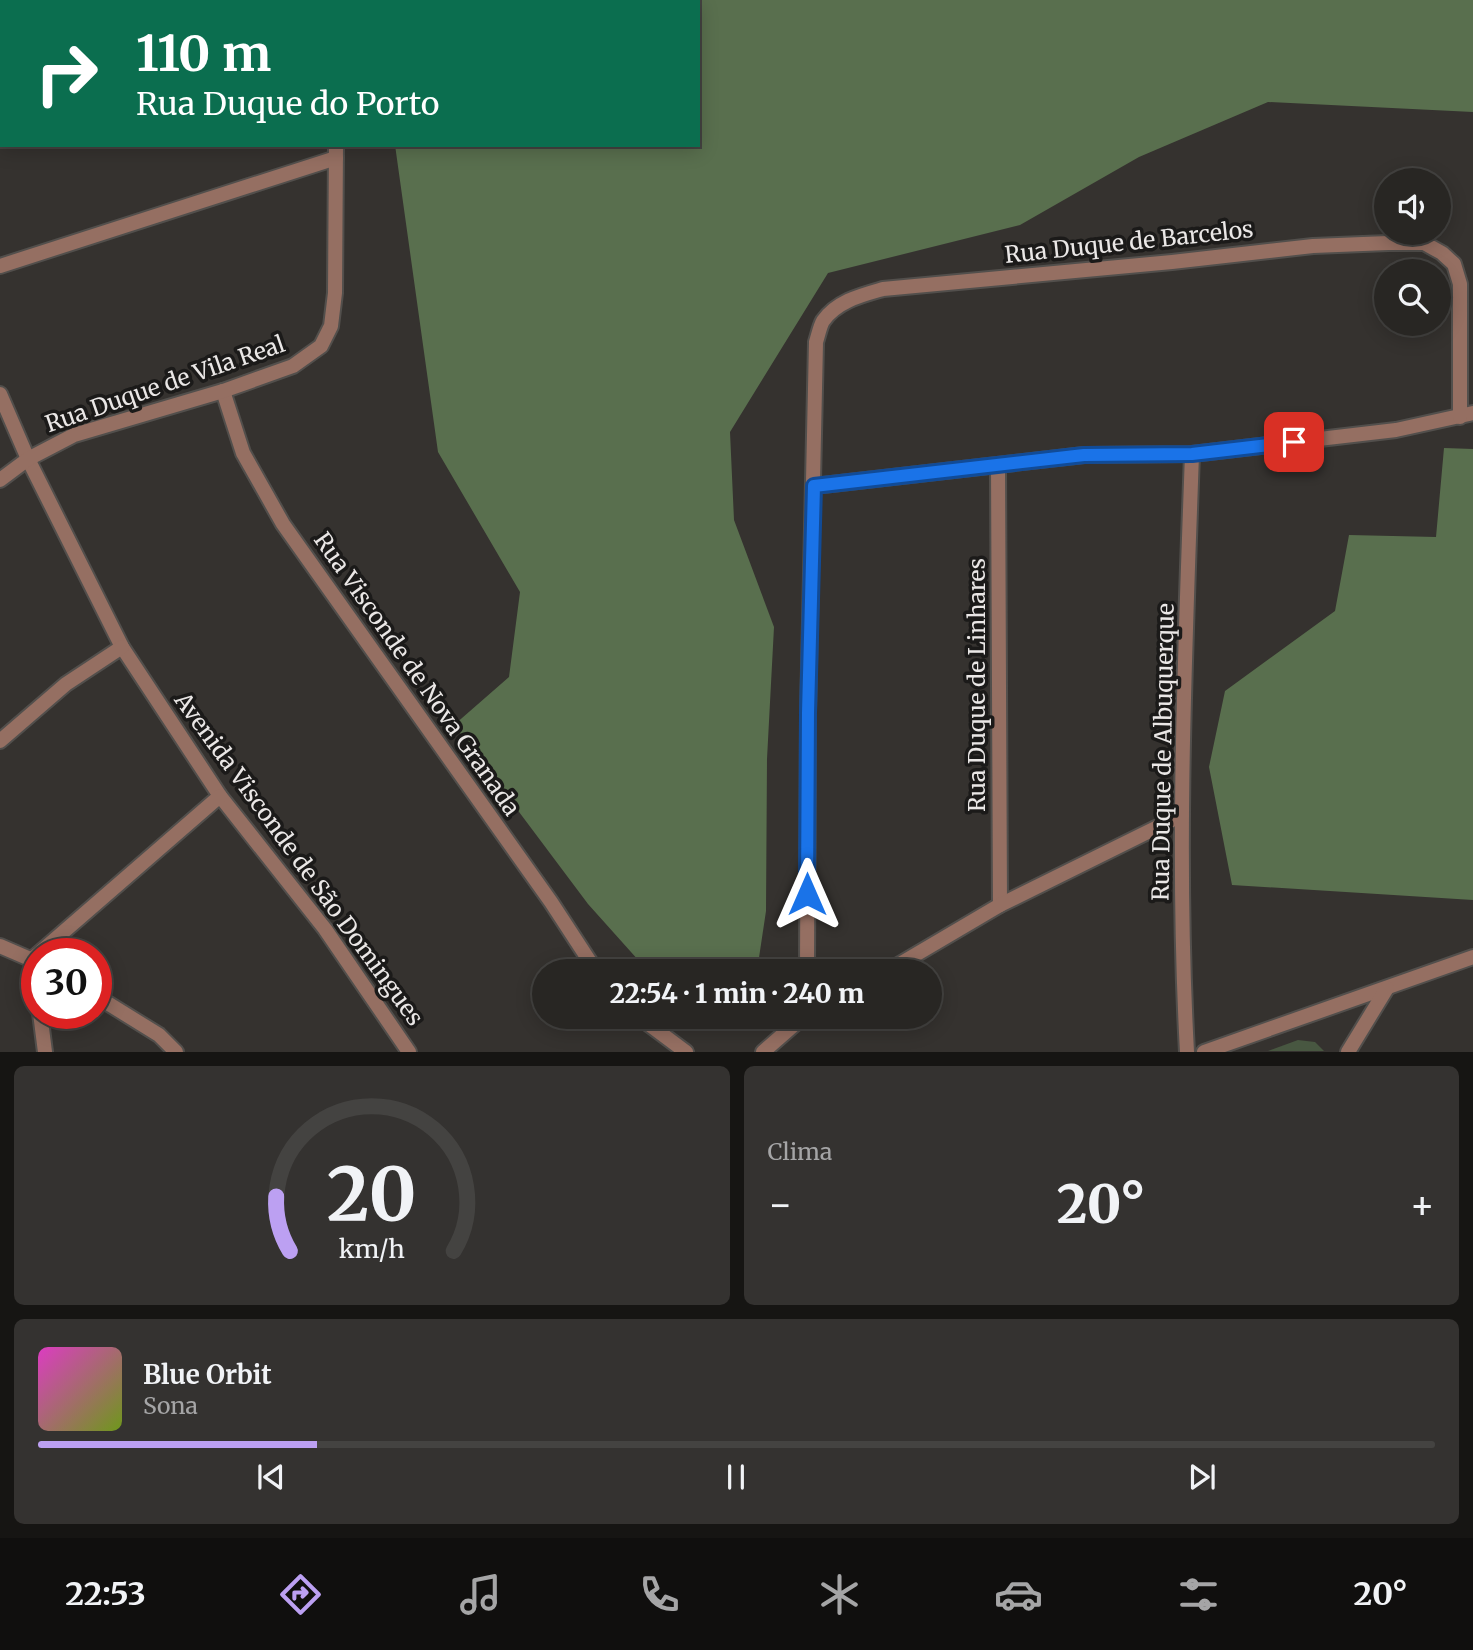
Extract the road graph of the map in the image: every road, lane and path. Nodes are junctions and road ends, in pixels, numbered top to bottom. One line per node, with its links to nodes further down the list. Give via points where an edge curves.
1 (336, 152): 2 (street); 3 (street, Rua Duque de Vila Real, via 331,326 321,346 293,366)
2 (0, 266)
3 (223, 391): 7 (street, Rua Duque de Vila Real, via 74,435); 20 (street, Rua Visconde de Nova Granada, via 243,453 283,524)
4 (0, 394): 7 (street, Avenida Visconde de São Domingues)
5 (1466, 415): 6 (street, via 1396,430); 10 (street, Rua Duque de Barcelos, via 1460,284 1454,264 1423,243 1313,246 883,289 839,306 823,322 816,342)
6 (1192, 454): 8 (street, via 1084,455); 14 (street, Rua Duque de Albuquerque)
7 (28, 459): 9 (street, Rua Duque de Vila Real); 11 (street, Avenida Visconde de São Domingues)
8 (998, 465): 10 (street); 15 (street, Rua Duque de Linhares)
9 (0, 480)
10 (814, 486): 21 (street, Rua Duque de Barcelos)
11 (122, 647): 12 (street, via 66,684); 13 (street, Avenida Visconde de São Domingues)
12 (0, 741)
13 (220, 796): 16 (street); 30 (street, Avenida Visconde de São Domingues, via 325,929)
14 (1182, 815): 15 (street); 33 (street, Rua Duque de Albuquerque)
15 (1000, 905): 22 (street)
16 (58, 938)
17 (0, 946): 18 (street)
18 (21, 952)
19 (1473, 957): 23 (street)
20 (589, 959)
21 (807, 959)
22 (908, 959)
23 (1387, 988): 34 (street); 35 (street)
24 (112, 1006): 29 (street, via 159,1035)
25 (42, 1029): 28 (street)
26 (655, 1029): 31 (street)
27 (789, 1029): 32 (street)
28 (45, 1052)
29 (176, 1052)
30 (409, 1052)
31 (686, 1052)
32 (763, 1052)
33 (1187, 1052)
34 (1204, 1052)
35 (1348, 1052)

